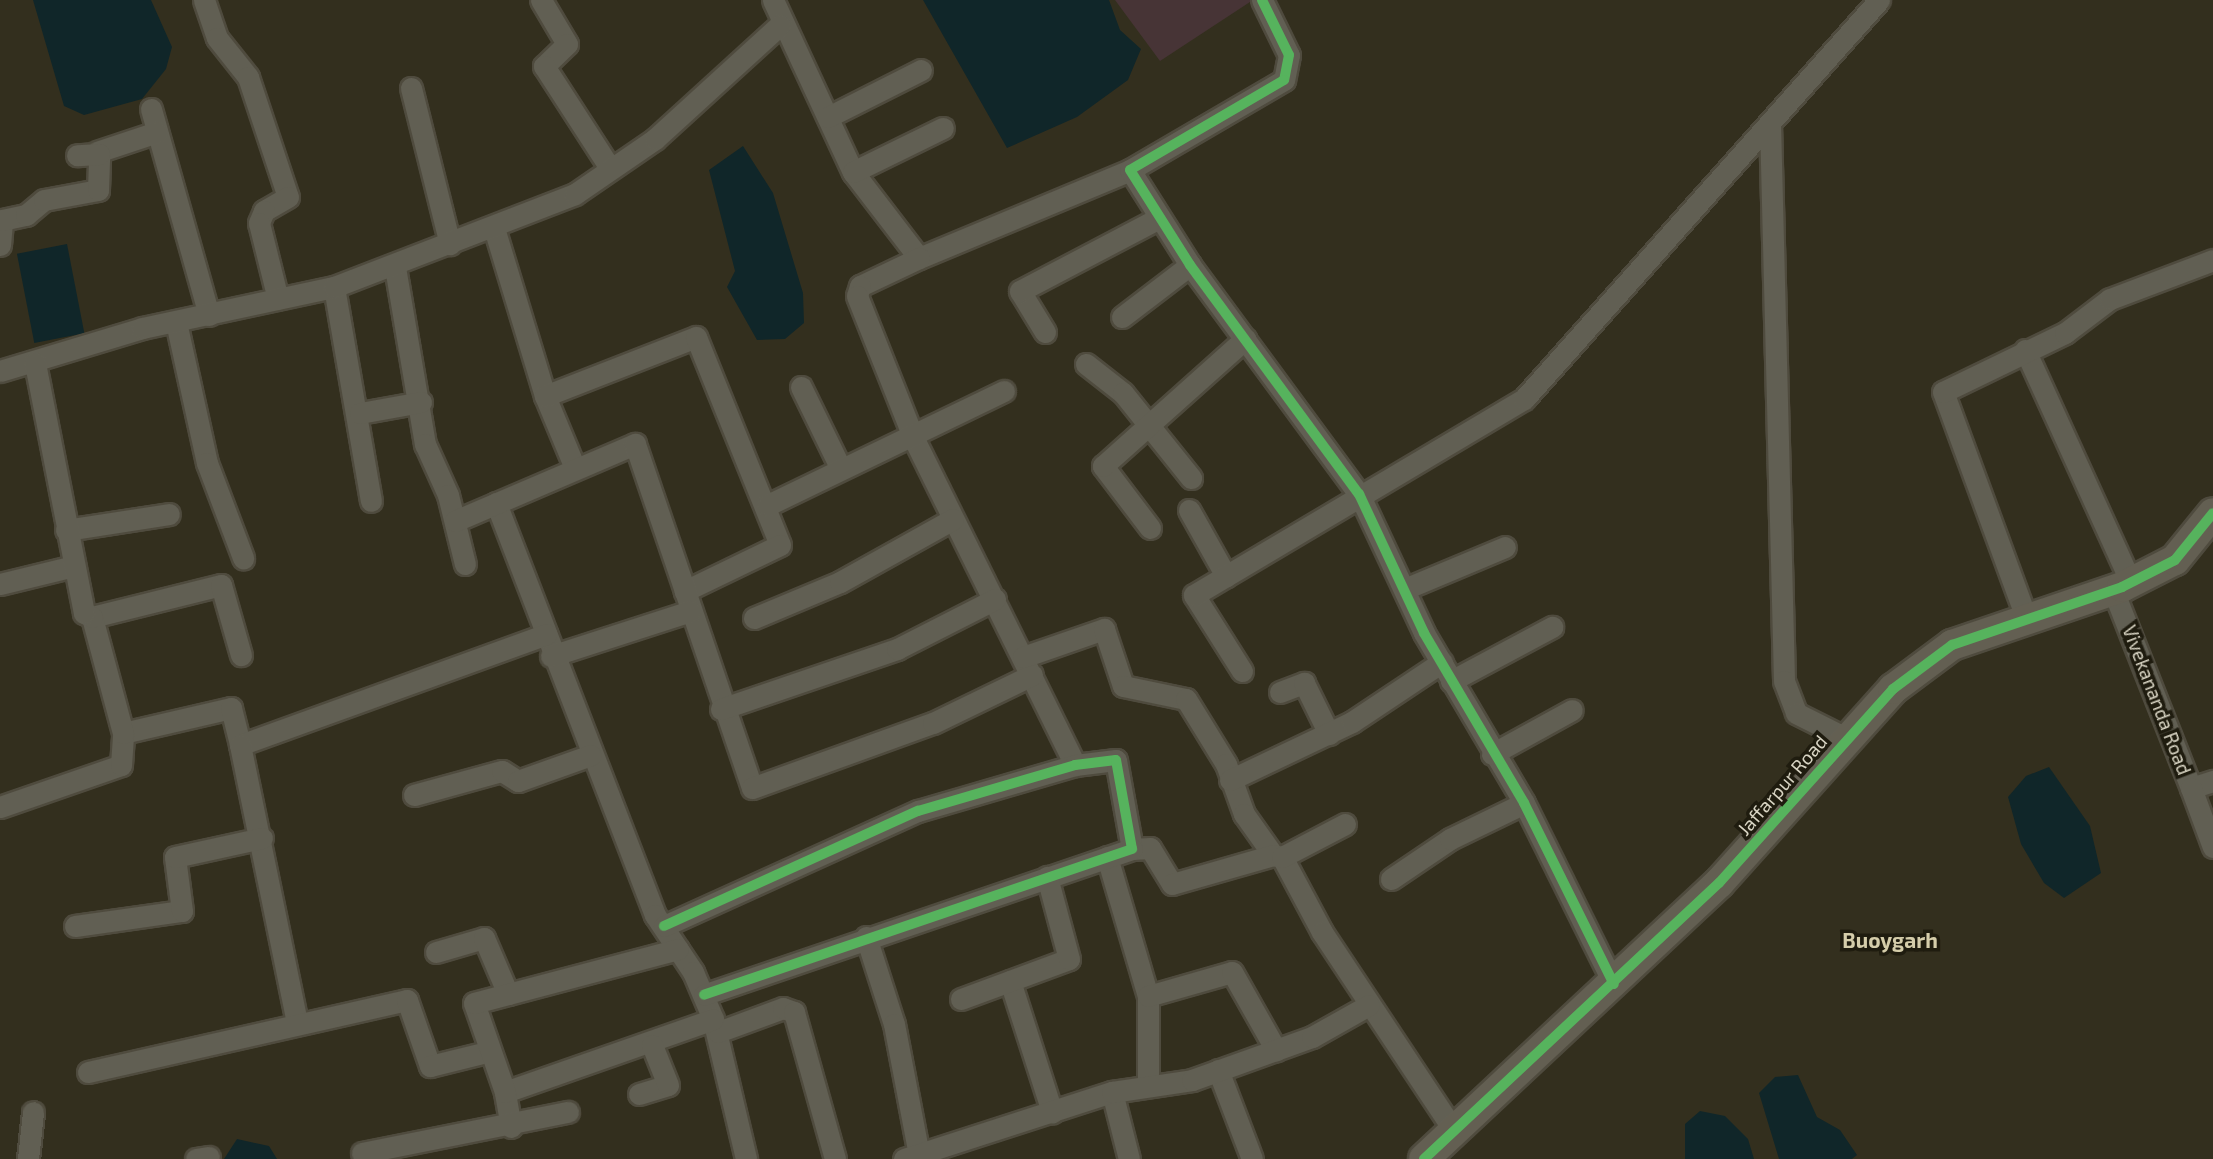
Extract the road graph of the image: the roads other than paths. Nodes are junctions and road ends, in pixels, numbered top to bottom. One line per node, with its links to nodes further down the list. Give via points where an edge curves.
1 (204, 0): 26 (street, via 217,38 247,76 288,197 264,211 259,223)
2 (541, 0): 14 (street, via 567,44 544,66)
3 (773, 0): 6 (street)
4 (1263, 0): 15 (street, via 1289,55 1284,80)
5 (1879, 0): 11 (street)
6 (780, 25): 10 (street); 14 (street, via 655,139)
7 (921, 70): 10 (street)
8 (411, 88): 19 (street)
9 (151, 108): 13 (street)
10 (828, 117): 16 (street)
11 (1770, 123): 46 (street, via 1524,399 1462,441); 82 (street, via 1784,681 1796,713)
12 (943, 128): 16 (street)
13 (157, 132): 20 (street, via 87,153 99,190 44,200 26,215 2,220); 27 (street)
14 (610, 168): 18 (street, via 575,194)
15 (1130, 170): 17 (street); 21 (street)
16 (853, 172): 21 (street)
17 (1159, 218): 23 (street); 30 (street, via 1020,291)
18 (494, 228): 19 (street); 38 (street)
19 (450, 244): 24 (street)
20 (0, 245)
21 (919, 258): 42 (street, via 856,290)
22 (2213, 260): 32 (street, via 2110,299 2078,325)
23 (1190, 265): 28 (street); 31 (street)
24 (394, 267): 25 (street); 39 (street)
25 (334, 287): 26 (street); 40 (street)
26 (278, 299): 27 (street)
27 (209, 315): 29 (street)
28 (1122, 317)
29 (176, 322): 33 (street); 58 (street, via 207,463)
30 (1045, 332)
31 (1245, 339): 41 (street); 46 (street)
32 (2025, 350): 63 (street, Vivekananda Road); 69 (street, via 1956,382 1942,396)
33 (35, 363): 35 (street); 56 (street)
34 (1086, 364): 41 (street, via 1123,393)
35 (0, 371)
36 (801, 387): 44 (street)
37 (1004, 391): 42 (street)
38 (545, 396): 43 (street); 49 (street, via 696,337)
39 (421, 402): 40 (street); 54 (street, via 431,469)
40 (360, 413): 47 (street)
41 (1145, 427): 45 (street); 55 (street, via 1103,466)
42 (913, 437): 44 (street); 53 (street)
43 (575, 468): 48 (street); 66 (street, via 635,444)
44 (841, 469): 49 (street)
45 (1191, 478)
46 (1359, 494): 61 (street); 64 (street)
47 (371, 501)
48 (496, 503): 54 (street); 71 (street)
49 (768, 505): 66 (street, via 780,545)
50 (1189, 510): 61 (street)
51 (2213, 513): 63 (street, Jaffarpur Road, via 2175,560)
52 (169, 514): 56 (street)
53 (953, 519): 65 (street); 68 (street, via 840,582)
54 (454, 521): 59 (street)
55 (1150, 528)
56 (66, 530): 60 (street)
57 (1505, 547): 64 (street)
58 (243, 558)
59 (465, 564)
60 (74, 566): 62 (street); 67 (street, via 84,613)
61 (1226, 576): 75 (street, via 1195,595)
62 (0, 584)
63 (2122, 586): 69 (street, Jaffarpur Road); 89 (street, Vivekananda Road)
64 (1407, 588): 76 (street)
65 (995, 599): 74 (street); 78 (street, via 897,649)
66 (688, 601): 73 (street); 78 (street)
67 (92, 617): 72 (street, via 221,585); 80 (street)
68 (754, 618)
69 (2027, 620): 82 (street, Jaffarpur Road, via 1952,645 1893,689)
70 (1552, 627): 76 (street)
71 (546, 634): 73 (street); 83 (street)
72 (241, 655)
73 (551, 656): 85 (street)
74 (1028, 666): 78 (street, via 933,723 752,788); 86 (street); 87 (street, via 1104,629 1123,686 1186,699)
75 (1242, 671)
76 (1446, 672): 81 (street); 84 (street)
77 (1280, 692): 81 (street, via 1304,683)
78 (720, 709)
79 (1572, 710): 84 (street)
80 (123, 733): 83 (street, via 231,708); 92 (street, via 119,769)
81 (1329, 734): 87 (street)
82 (1846, 738): 107 (street, Jaffarpur Road, via 1719,883)
83 (240, 745): 94 (street)
84 (1492, 754): 91 (street)
85 (591, 755): 90 (street, via 518,780 502,771); 102 (street)
86 (1075, 765): 96 (street, via 1116,760); 102 (street, via 875,828 794,872)
87 (1230, 780): 97 (street, via 1244,814)
88 (2213, 780): 89 (street, Vivekananda Road)
89 (2191, 788): 95 (street)
90 (414, 795)
91 (1524, 803): 100 (street, via 1450,839); 107 (street)
92 (0, 807)
93 (1345, 824): 97 (street)
94 (262, 838): 101 (street, via 175,858 182,911); 113 (street)
95 (2213, 846)
96 (1132, 849): 97 (street, via 1150,848 1172,884); 98 (street)
97 (1278, 856): 112 (street)
98 (1107, 857): 99 (street); 110 (street)
99 (1047, 877): 103 (street); 106 (street, via 1069,959)
100 (1391, 879)
101 (75, 926)
102 (664, 926): 104 (street)
103 (866, 937): 109 (street); 130 (street, via 894,1024)
104 (678, 949): 108 (street); 109 (street)
105 (436, 952): 108 (street, via 484,937)
106 (1010, 981): 111 (street); 126 (street)
107 (1614, 984): 128 (street, Jaffarpur Road)
108 (508, 994): 117 (street, via 474,1003)
109 (704, 995): 114 (street)
110 (1149, 996): 116 (street, via 1232,972); 120 (street)
111 (961, 999)
112 (1369, 1005): 116 (street); 128 (street)
113 (297, 1023): 117 (street, via 407,1000 430,1066); 119 (street)
114 (716, 1026): 115 (street); 131 (street); 133 (street, via 783,1008 794,1012)
115 (652, 1045): 121 (street); 123 (street, via 668,1085)
116 (1276, 1050): 118 (street)
117 (487, 1052): 121 (street)
118 (1217, 1070): 120 (street); 135 (street)
119 (88, 1072)
120 (1148, 1085): 122 (street)
121 (505, 1092): 127 (street)
122 (1112, 1092): 126 (street); 134 (street)
123 (639, 1094)
124 (33, 1112): 132 (street)
125 (568, 1112): 127 (street)
126 (1052, 1112): 130 (street)
127 (511, 1128): 129 (street)
128 (1454, 1132): 136 (street, Jaffarpur Road)
129 (362, 1153)
130 (912, 1157)
131 (739, 1158)
132 (28, 1159)
133 (835, 1159)
134 (1129, 1159)
135 (1252, 1159)
136 (1424, 1159)

